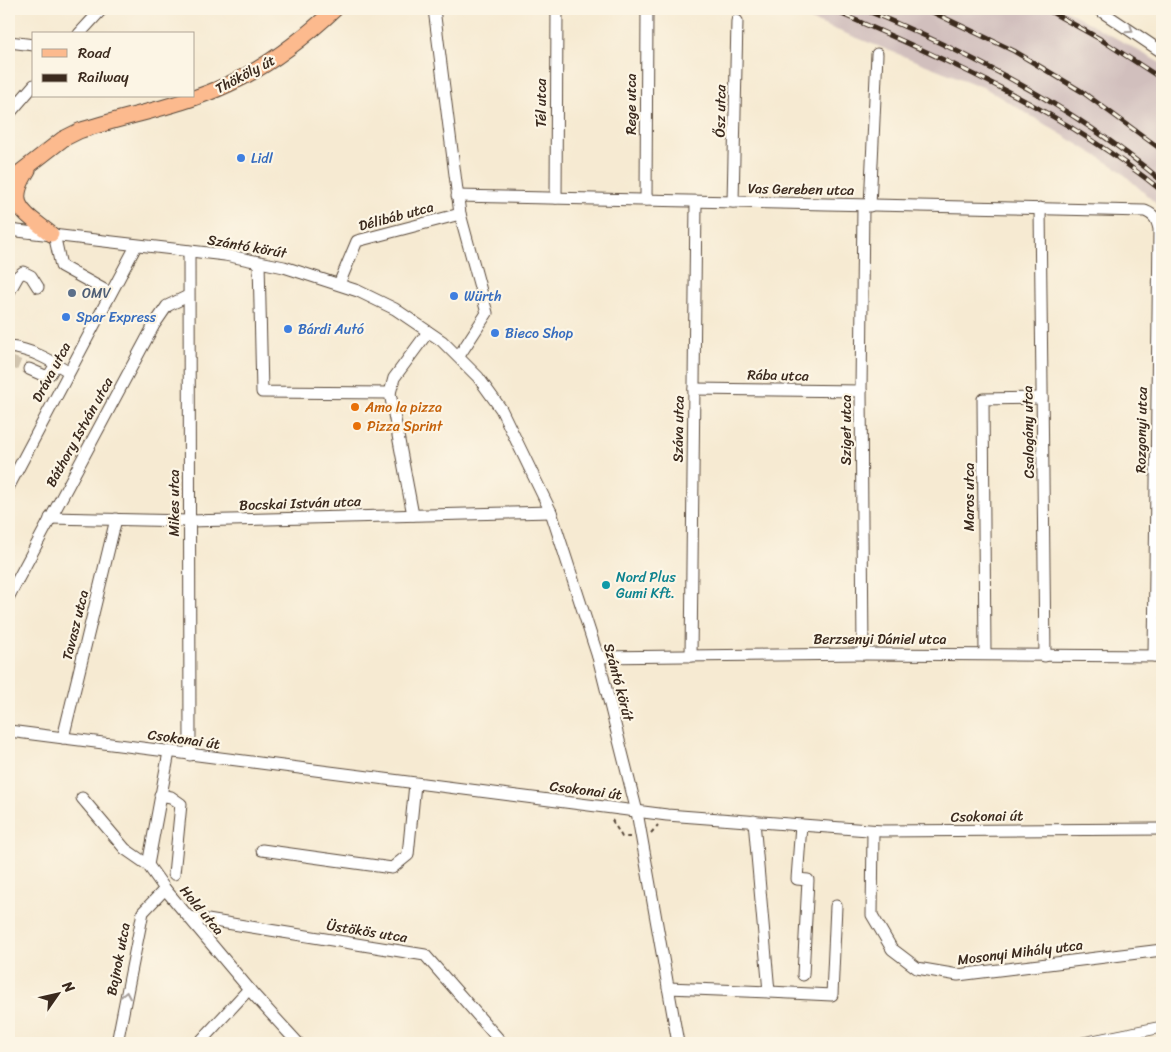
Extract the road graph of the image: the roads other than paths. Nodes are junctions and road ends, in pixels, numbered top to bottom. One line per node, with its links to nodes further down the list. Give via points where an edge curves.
1 (102, 9): 8 (street)
2 (335, 9): 15 (main road, Thököly út, via 288,51 229,84)
3 (434, 9): 19 (street)
4 (557, 9): 20 (street, Tél utca)
5 (647, 9): 21 (street, Rege utca)
6 (1098, 9): 11 (street, one-way to 11)
7 (737, 21): 23 (street, Ősz utca)
8 (81, 32)
9 (9, 42): 10 (street)
10 (32, 45)
11 (1162, 52)
12 (878, 54): 24 (street, Sziget utca)
13 (32, 87): 16 (street)
14 (194, 98): 17 (main road, Thököly út, via 79,131)
15 (195, 98)
16 (9, 114)
17 (34, 160): 18 (main road, Thököly út); 29 (main road, via 19,184 17,196 23,213)
18 (9, 181)
19 (457, 196): 20 (street, Vas Gereben utca); 27 (street)
20 (556, 198): 21 (street, Vas Gereben utca)
21 (646, 200): 22 (street, Vas Gereben utca)
22 (696, 202): 23 (street, Vas Gereben utca); 44 (street, Száva utca)
23 (733, 202): 24 (street, Vas Gereben utca)
24 (867, 206): 25 (street, Vas Gereben utca); 45 (street, Sziget utca)
25 (1040, 208): 26 (street, Vas Gereben utca); 47 (street, Csalogány utca)
26 (1145, 211): 48 (street, Rozgonyi utca, via 1157,220 1159,229)
27 (460, 214): 33 (street, Délibáb utca, via 357,241); 40 (street, via 487,313)
28 (9, 230): 29 (street, Szántó körút)
29 (52, 234): 30 (street, Szántó körút); 36 (street, via 61,266)
30 (136, 246): 31 (street, Szántó körút); 36 (street, Dráva utca)
31 (189, 252): 32 (street, Szántó körút); 37 (street, Mikes utca)
32 (258, 262): 33 (street, Szántó körút); 46 (street, via 262,392)
33 (339, 284): 38 (street, Szántó körút, via 395,309)
34 (38, 287): 35 (street, via 31,276 23,272)
35 (9, 292)
36 (110, 293): 43 (street, Dráva utca)
37 (188, 296): 52 (street, Báthory István utca, via 167,306 154,325); 54 (street, Mikes utca)
38 (428, 332): 40 (street, Szántó körút); 46 (street, via 394,378)
39 (9, 347): 41 (street, via 33,353)
40 (459, 356): 50 (street, Szántó körút, via 501,410)
41 (56, 364): 42 (street, via 45,376); 43 (street)
42 (29, 369)
43 (68, 371): 49 (street, Dráva utca)
44 (694, 389): 45 (street, Rába utca); 59 (street, Száva utca)
45 (861, 391): 57 (street, Sziget utca)
46 (390, 393): 51 (street)
47 (1042, 398): 58 (street, Maros utca, via 983,399); 60 (street, Csalogány utca)
48 (1159, 453): 55 (street, Rozgonyi utca)
49 (9, 486)
50 (551, 512): 51 (street, Bocskai István utca); 62 (street, Szántó körút)
51 (413, 515): 54 (street, Bocskai István utca)
52 (50, 518): 53 (street, Bocskai István utca); 56 (street, Báthory István utca)
53 (116, 519): 54 (street, Bocskai István utca); 64 (street, Tavasz utca)
54 (189, 521): 66 (street, Mikes utca)
55 (1159, 579): 61 (street, Rozgonyi utca)
56 (9, 596)
57 (863, 654): 58 (street, Berzsenyi Dániel utca); 59 (street, Berzsenyi Dániel utca)
58 (984, 654): 60 (street, Berzsenyi Dániel utca)
59 (691, 656): 62 (street, Berzsenyi Dániel utca)
60 (1045, 656): 61 (street, Berzsenyi Dániel utca)
61 (1158, 656)
62 (598, 658): 70 (street, Szántó körút)
63 (9, 731): 64 (street, Csokonai út)
64 (63, 738): 65 (street, Csokonai út)
65 (169, 752): 66 (street, Csokonai út); 68 (street)
66 (190, 755): 67 (street, Csokonai út)
67 (415, 784): 70 (street, Csokonai út); 75 (street, via 408,855 397,866 392,868)
68 (160, 795): 76 (street); 77 (street, via 172,797 181,804)
69 (82, 798): 76 (street, Hold utca, via 125,849)
70 (636, 812): 71 (street, Csokonai út); 83 (street, Szántó körút)
71 (754, 822): 72 (street, Csokonai út); 85 (street)
72 (801, 825): 74 (street, Csokonai út); 82 (street, via 797,879 808,880)
73 (1162, 829): 74 (street, Csokonai út)
74 (873, 831): 81 (street, Mosonyi Mihály utca, via 872,915 892,949 917,968 958,976)
75 (262, 850)
76 (148, 865): 78 (street, Hold utca)
77 (174, 874)
78 (164, 889): 80 (street, Hold utca); 87 (street, Bajnok utca, one-way to 78, via 143,912)
79 (836, 906): 85 (street, via 832,995)
80 (189, 917): 84 (street, Hold utca); 90 (street, Üstökös utca, via 425,955)
81 (1162, 950)
82 (803, 975)
83 (668, 988): 85 (street); 91 (street, Szántó körút)
84 (249, 989): 88 (street); 89 (street, Hold utca)
85 (769, 992)
86 (1162, 1027): 92 (street)
87 (117, 1043)
88 (199, 1043)
89 (298, 1043)
90 (502, 1043)
91 (678, 1043)
92 (1083, 1043)

